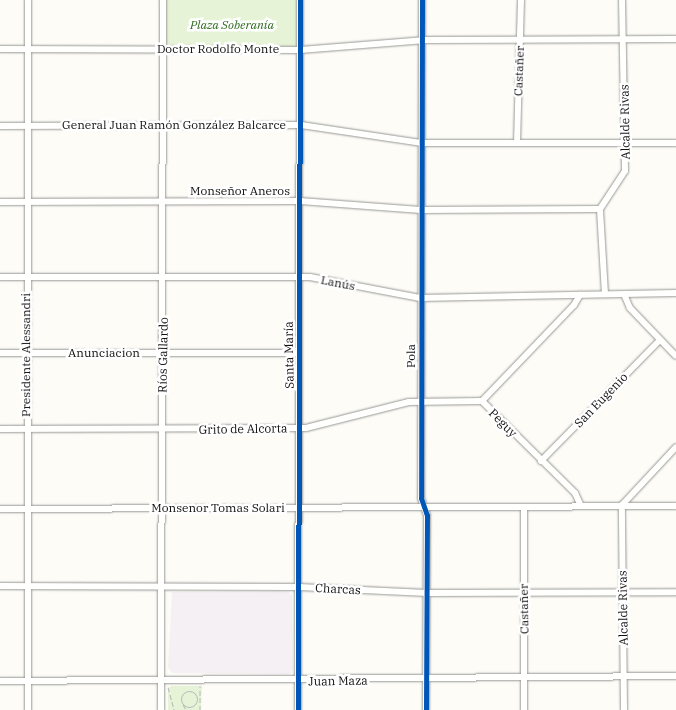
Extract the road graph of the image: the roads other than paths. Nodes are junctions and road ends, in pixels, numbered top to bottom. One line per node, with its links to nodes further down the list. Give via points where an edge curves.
1 (28, 0): 12 (street, Presidente Alessandri)
2 (163, 0): 13 (street, Ríos Gallardo)
3 (300, 0): 14 (street, Santa María)
4 (422, 0): 9 (street, Pola)
5 (521, 0): 10 (street, Castañer)
6 (622, 0): 7 (street, Alcalde Rivas)
7 (623, 39): 8 (street, Doctor Rodolfo Monte); 10 (street, Doctor Rodolfo Monte); 19 (street, Alcalde Rivas)
8 (676, 39)
9 (423, 40): 10 (street, Doctor Rodolfo Monte); 14 (street, Doctor Rodolfo Monte); 21 (street, Pola)
10 (520, 40): 22 (street, Castañer)
11 (0, 49): 12 (street, Doctor Rodolfo Monte)
12 (28, 49): 13 (street, Doctor Rodolfo Monte); 18 (street, Presidente Alessandri)
13 (164, 49): 14 (street, Doctor Rodolfo Monte); 15 (street, Ríos Gallardo)
14 (300, 50): 16 (street, Santa María)
15 (163, 125): 16 (street, General Juan Ramón González Balcarce); 18 (street, General Juan Ramón González Balcarce); 26 (street, Ríos Gallardo)
16 (300, 125): 21 (street, General Juan Ramón González Balcarce); 23 (street, Santa María)
17 (0, 126): 18 (street, General Juan Ramón González Balcarce)
18 (28, 126): 25 (street, Presidente Alessandri)
19 (625, 142): 20 (street, General Juan Ramón González Balcarce); 22 (street, General Juan Ramón González Balcarce); 27 (street, Alcalde Rivas, via 625,175)
20 (676, 142)
21 (421, 143): 22 (street, General Juan Ramón González Balcarce); 28 (street, Pola)
22 (517, 143)
23 (300, 201): 26 (street, Monseñor Aneros); 28 (street, Monseñor Aneros); 31 (street, Santa María)
24 (0, 202): 25 (street, Monseñor Aneros)
25 (27, 202): 26 (street, Monseñor Aneros); 30 (street, Presidente Alessandri)
26 (163, 202): 29 (street, Ríos Gallardo)
27 (600, 209): 28 (street, Monseñor Aneros); 34 (street)
28 (421, 210): 37 (street, Pola)
29 (164, 276): 30 (street, Lanús); 31 (street, Lanús); 42 (street, Ríos Gallardo)
30 (26, 277): 32 (street, Lanús); 40 (street, Presidente Alessandri)
31 (298, 277): 37 (street, Lanús); 41 (street, Santa María)
32 (0, 278)
33 (676, 293): 35 (street, Lanús)
34 (605, 294): 35 (street, Lanús); 36 (street, Lanús)
35 (624, 294): 38 (street, via 630,308)
36 (580, 295): 37 (street, Lanús); 45 (street, Peguy)
37 (420, 298): 44 (street, Pola)
38 (660, 340): 43 (street); 51 (street, San Eugenio)
39 (0, 353): 40 (street, Anunciacion)
40 (26, 353): 42 (street, Anunciacion); 48 (street, Presidente Alessandri)
41 (298, 353): 42 (street, Anunciacion); 46 (street, Santa María)
42 (163, 354): 49 (street, Ríos Gallardo)
43 (676, 356)
44 (421, 400): 45 (street, Grito de Alcorta); 46 (street, Grito de Alcorta); 57 (street, Pola)
45 (482, 401): 51 (street, Peguy)
46 (299, 428): 49 (street, Grito de Alcorta); 55 (street, Santa María)
47 (0, 429): 48 (street, Grito de Alcorta)
48 (26, 429): 49 (street, Grito de Alcorta); 60 (street, Presidente Alessandri)
49 (162, 430): 56 (street, Ríos Gallardo)
50 (676, 447): 53 (street)
51 (541, 461): 52 (street, Peguy, via 575,493)
52 (581, 506): 53 (street, Monsenor Tomas Solari); 58 (street, Monsenor Tomas Solari)
53 (622, 506): 54 (street, Monsenor Tomas Solari); 68 (street, Alcalde Rivas)
54 (676, 506)
55 (301, 507): 56 (street, Monsenor Tomas Solari); 57 (street, Monsenor Tomas Solari); 64 (street, Santa María)
56 (162, 508): 60 (street, Monsenor Tomas Solari); 63 (street, Ríos Gallardo)
57 (424, 508): 58 (street, Monsenor Tomas Solari); 66 (street, Pola)
58 (524, 508): 67 (street, Castañer)
59 (0, 509): 60 (street, Monsenor Tomas Solari)
60 (26, 509): 62 (street, Presidente Alessandri)
61 (0, 586): 62 (street, Charcas)
62 (26, 586): 63 (street, Charcas); 74 (street, Presidente Alessandri)
63 (162, 587): 64 (street, Charcas); 75 (street, Ríos Gallardo)
64 (299, 587): 66 (street, Charcas); 76 (street, Santa María)
65 (676, 592): 68 (street, Charcas)
66 (427, 593): 67 (street, Charcas); 72 (street, Pola)
67 (523, 593): 68 (street, Charcas); 71 (street, Castañer)
68 (623, 593): 69 (street, Alcalde Rivas)
69 (624, 676): 70 (street, Juan Maza); 71 (street, Juan Maza); 82 (street, Alcalde Rivas)
70 (676, 676)
71 (524, 677): 72 (street, Juan Maza); 81 (street, Castañer)
72 (426, 679): 76 (street, Juan Maza); 80 (street, Pola)
73 (0, 681): 74 (street, Juan Maza)
74 (28, 681): 75 (street, Juan Maza); 77 (street, Presidente Alessandri)
75 (164, 681): 76 (street, Juan Maza); 78 (street, Ríos Gallardo)
76 (298, 682): 79 (street, Santa María)
77 (28, 710)
78 (161, 710)
79 (298, 710)
80 (426, 710)
81 (524, 710)
82 (624, 710)

